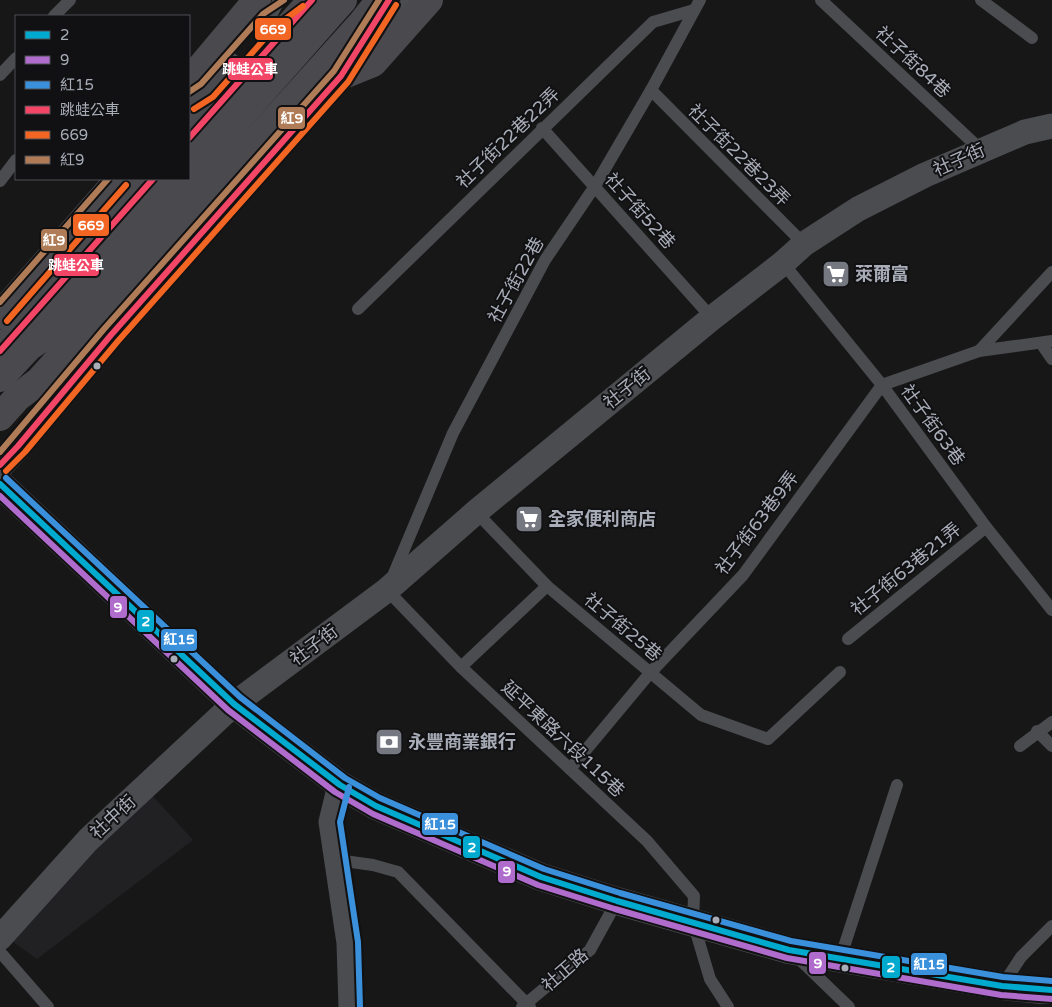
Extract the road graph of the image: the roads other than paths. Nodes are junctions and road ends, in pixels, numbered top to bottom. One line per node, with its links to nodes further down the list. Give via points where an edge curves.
1 (70, 0): 13 (lane)
2 (297, 0): 12 (street, via 292,5)
3 (312, 0): 24 (street)
4 (343, 0): 27 (street)
5 (380, 0): 46 (street, via 362,24 46,374 39,381)
6 (388, 0): 15 (street)
7 (408, 0): 15 (lane)
8 (429, 0): 18 (street, via 373,63)
9 (821, 0): 25 (lane, 社子街84巷)
10 (981, 0): 14 (lane)
11 (697, 5): 20 (lane, 社子街22巷); 23 (lane, 社子街22巷22弄, via 653,22)
12 (268, 7): 19 (street); 21 (street, via 207,91)
13 (60, 14)
14 (1032, 38)
15 (359, 46): 18 (street)
16 (15, 59): 17 (lane)
17 (0, 75)
18 (341, 76): 40 (street)
19 (190, 80)
20 (651, 90): 32 (lane, 社子街22巷); 33 (lane, 社子街22巷23弄)
21 (190, 101)
22 (1052, 126): 25 (street, 社子街, via 1025,132)
23 (542, 128): 32 (lane, 社子街52巷); 37 (lane, 社子街22巷22弄)
24 (190, 137)
25 (981, 150): 33 (street, 社子街, via 858,209)
26 (15, 161): 31 (lane)
27 (190, 174)
28 (118, 180): 35 (street)
29 (152, 180): 42 (street)
30 (185, 180): 46 (street, via 51,332 34,370)
31 (0, 181)
32 (595, 186): 39 (lane, 社子街52巷); 53 (lane, 社子街22巷, via 545,260 453,433)
33 (804, 244): 34 (street, 社子街)
34 (784, 263): 39 (street, 社子街); 45 (lane, 社子街63巷)
35 (40, 270): 38 (street); 40 (street)
36 (1052, 272): 43 (lane)
37 (358, 309)
38 (0, 315)
39 (712, 318): 50 (street, 社子街)
40 (111, 334): 48 (street)
41 (1046, 342): 43 (lane); 44 (lane)
42 (0, 351)
43 (979, 351): 45 (lane)
44 (1052, 359)
45 (882, 385): 51 (lane, 社子街63巷); 58 (lane, 社子街63巷9弄, via 742,574)
46 (9, 388): 47 (street)
47 (0, 417)
48 (0, 465)
49 (0, 484): 59 (street)
50 (476, 512): 52 (lane, 社子街25巷); 53 (street, 社子街)
51 (986, 527): 54 (lane, 社子街63巷); 55 (lane, 社子街63巷21弄)
52 (547, 586): 56 (lane); 58 (lane, 社子街25巷)
53 (387, 590): 56 (lane, 延平東路六段115巷); 59 (street, 社子街)
54 (1052, 610)
55 (848, 639)
56 (461, 667): 64 (lane, 延平東路六段115巷)
57 (840, 672): 58 (lane, 社子街25巷, via 768,739 701,715)
58 (650, 673): 64 (lane, 社子街63巷9弄)
59 (234, 704): 65 (street); 71 (street, 社中街, via 88,840)
60 (1052, 722): 61 (lane)
61 (1037, 731): 62 (lane); 63 (lane)
62 (1020, 746)
63 (1052, 746)
64 (570, 769): 69 (lane, 延平東路六段115巷, via 648,841 694,896)
65 (340, 784): 67 (street, via 331,822); 68 (street, via 376,806 505,862)
66 (897, 785): 74 (lane)
67 (337, 860): 77 (lane, via 398,872); 79 (street, via 349,943)
68 (617, 901): 69 (street); 77 (lane, 社正路, via 590,950)
69 (692, 922): 72 (street); 80 (lane, via 710,979)
70 (1052, 926): 75 (lane, via 1021,957)
71 (0, 938)
72 (789, 950): 74 (street); 81 (lane)
73 (0, 952): 78 (lane)
74 (840, 959): 75 (street)
75 (1002, 986): 76 (street)
76 (1052, 990)
77 (526, 1006)
78 (48, 1007)
79 (351, 1007)
80 (728, 1007)
81 (849, 1007)

